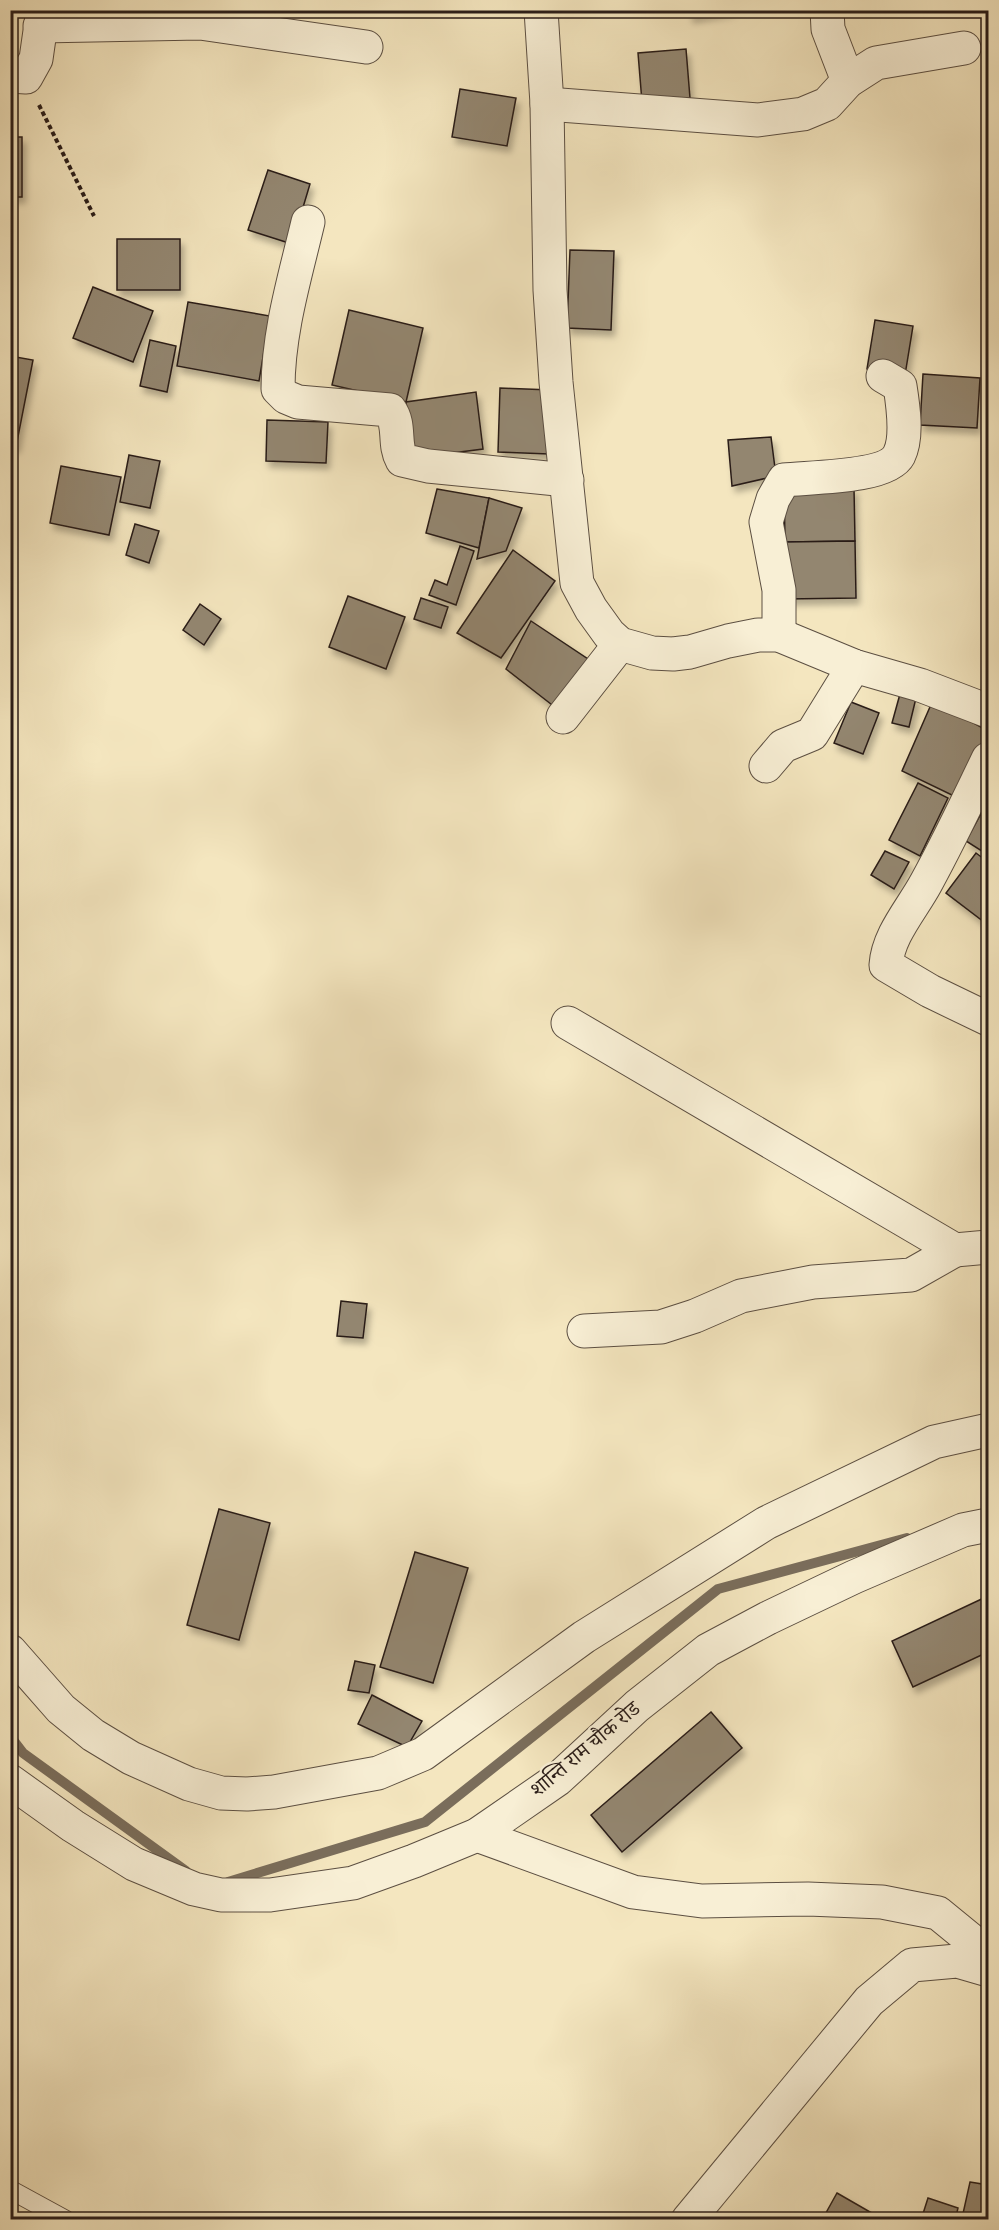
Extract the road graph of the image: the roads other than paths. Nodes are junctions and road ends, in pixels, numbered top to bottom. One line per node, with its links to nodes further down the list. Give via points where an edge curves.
1 (541, 10): 8 (street)
2 (827, 10): 7 (street, via 828,29)
3 (42, 18): 4 (street, via 200,23); 6 (street, via 36,59)
4 (366, 47)
5 (964, 48): 7 (street, via 876,63)
6 (18, 76)
7 (848, 81): 8 (street, via 827,104 803,114 758,120)
8 (547, 104): 11 (street, via 550,290)
9 (308, 222): 11 (street, via 278,366 278,389 286,397 298,402 390,410 396,418 402,460)
10 (883, 376): 12 (street, via 900,386 904,413 898,457 890,465 868,473 784,480 772,499 766,522 779,590)
11 (567, 480): 13 (street, via 577,583 591,609)
12 (779, 635): 13 (street, via 738,639 673,654); 14 (street)
13 (620, 644): 16 (street)
14 (854, 666): 15 (street); 18 (street, via 812,734 783,746)
15 (988, 711)
16 (562, 717)
17 (988, 759): 19 (street, via 926,883 892,940 886,965)
18 (766, 766)
19 (988, 1019)
20 (568, 1023): 22 (street)
21 (988, 1247): 22 (street)
22 (955, 1250): 23 (street, via 911,1275 813,1282 741,1296 661,1327)
23 (584, 1331)
24 (988, 1430): 26 (street, via 934,1442 766,1523 584,1637 423,1754 378,1773 247,1794 221,1793 189,1784 131,1758 93,1735 61,1709)
25 (988, 1525): 28 (street, शान्ति राम चौक रोड, via 963,1530 865,1573 708,1650 637,1706 558,1779)
26 (10, 1651)
27 (10, 1781): 28 (street, शान्ति राम चौक रोड, via 134,1864 194,1889 221,1895 270,1895 353,1883)
28 (477, 1835): 29 (street, via 633,1892 702,1901 882,1902 938,1913 971,1940)
29 (988, 1964)
30 (988, 1970): 33 (street, via 957,1961 912,1965 869,2001)
31 (11, 2190): 32 (lane)
32 (66, 2220)
33 (687, 2220)

